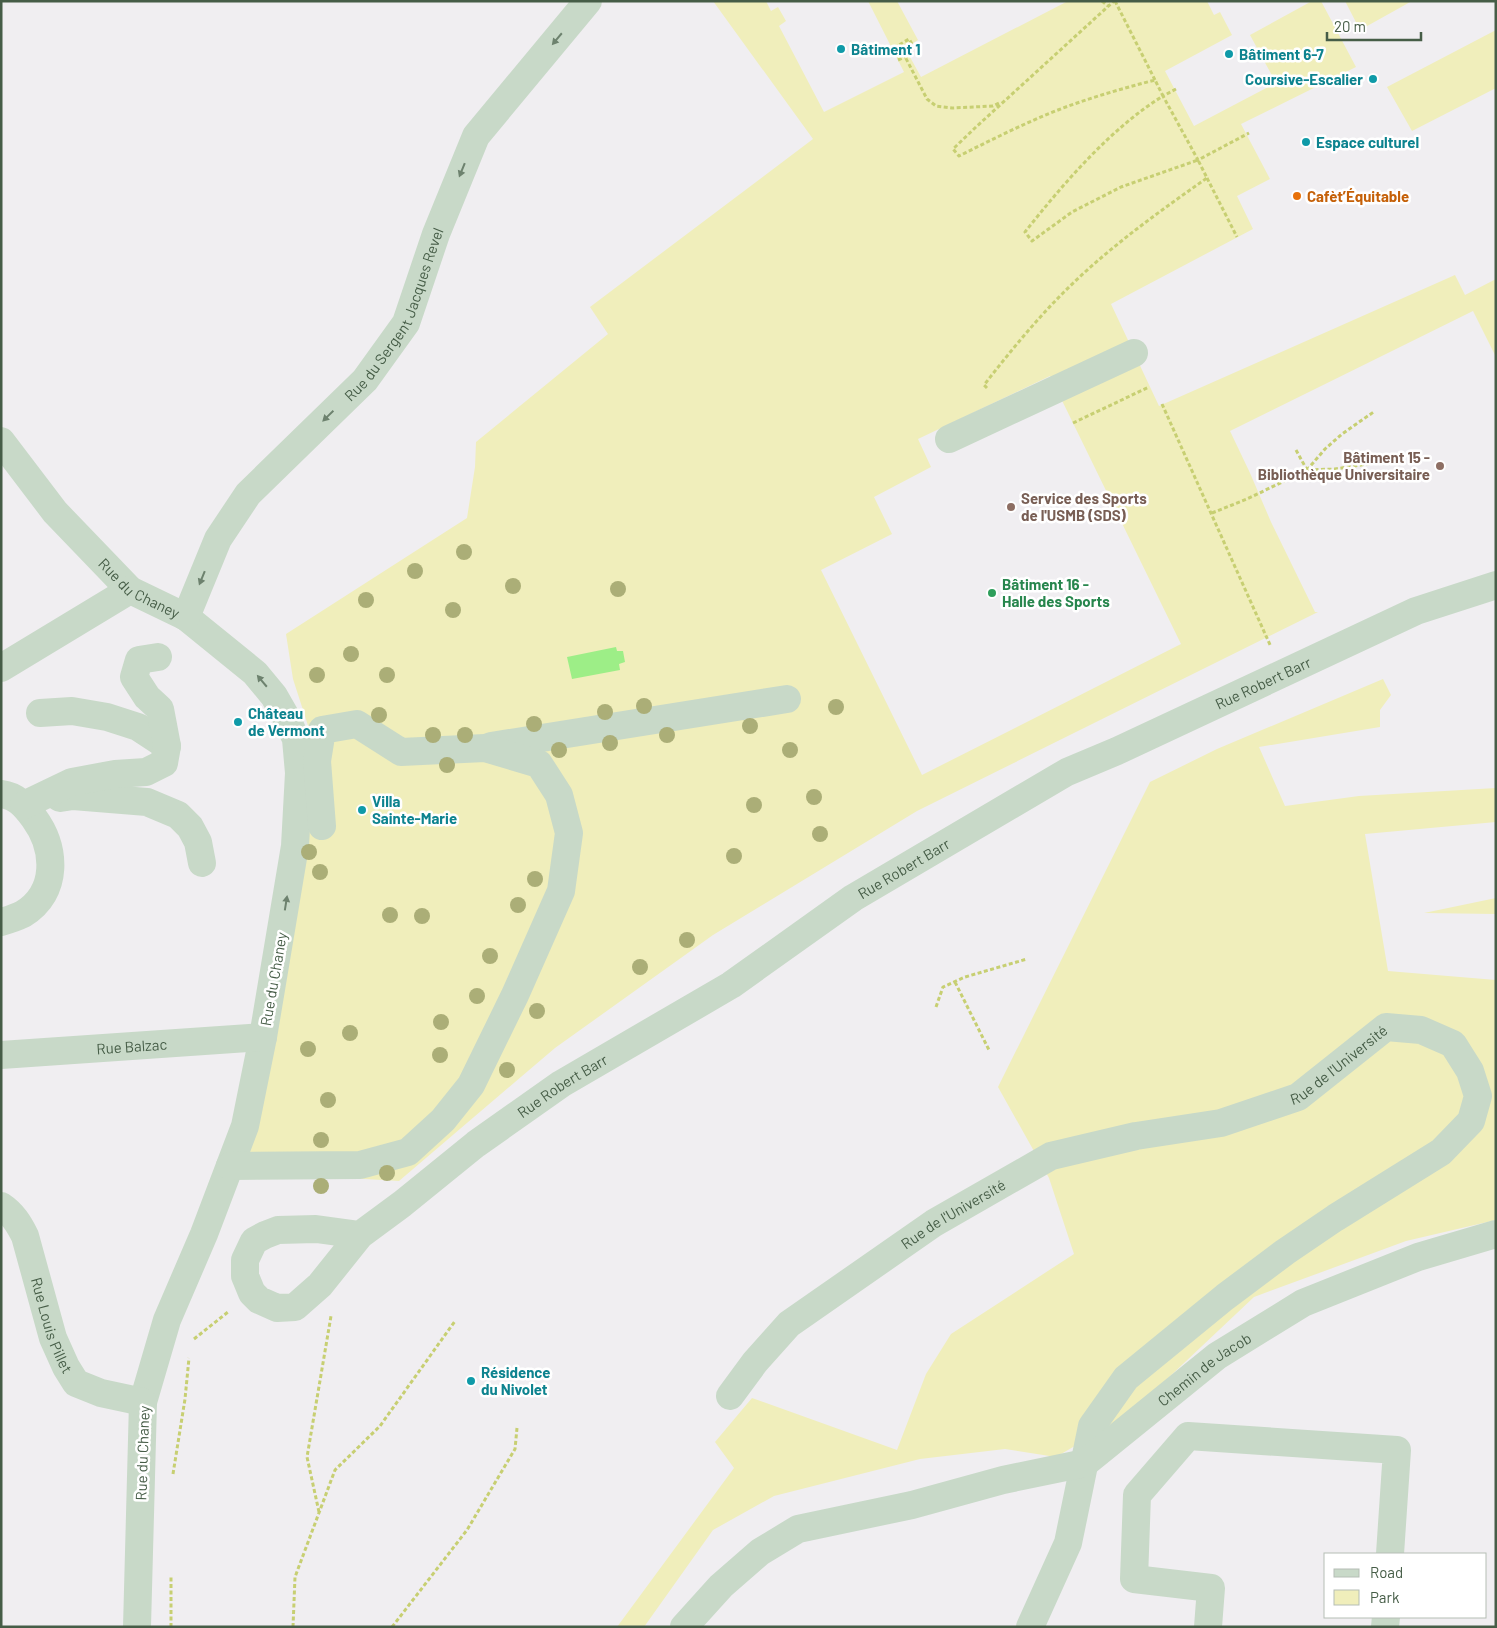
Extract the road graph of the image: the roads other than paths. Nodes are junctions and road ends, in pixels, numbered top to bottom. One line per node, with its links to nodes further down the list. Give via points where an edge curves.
1 (588, 1): 7 (street, Rue du Sergent Jacques Revel, one-way to 7, via 476,136 436,234 406,323 364,380 248,494 218,539)
2 (1134, 354): 3 (street)
3 (949, 439)
4 (1, 441): 6 (street, Rue du Chaney, via 56,512)
5 (1496, 585): 23 (street, Rue Robert Barr, via 1416,611 1067,772 853,898 731,985 561,1084 476,1144)
6 (130, 590): 7 (street, Rue du Chaney); 9 (street)
7 (186, 617): 18 (street, Rue du Chaney, one-way to 7, via 295,846 299,773 296,739 274,696 255,674)
8 (158, 657): 12 (street, via 139,660 134,677 147,697 160,709)
9 (1, 668)
10 (787, 699): 13 (street)
11 (40, 713): 12 (street, via 72,711 107,717 138,727)
12 (168, 746): 14 (street, via 164,762 146,772 72,782)
13 (485, 748): 15 (street, via 401,752 357,724 322,730 317,761); 20 (street, via 539,764 559,795 569,833 561,891 471,1085 443,1120 408,1152 360,1165)
14 (13, 800): 16 (street, via 73,796 147,802 178,815 190,827 198,842); 17 (street, via 43,830 52,868 47,886 35,904 23,914)
15 (322, 826)
16 (202, 862)
17 (1, 922)
18 (263, 1037): 19 (street, Rue Balzac); 20 (street, Rue du Chaney, via 245,1126)
19 (1, 1055)
20 (230, 1166): 25 (street, Rue du Chaney, via 167,1320)
21 (1, 1206): 25 (street, Rue Louis Pillet, via 10,1212 25,1236 53,1338 76,1384)
22 (1496, 1234): 26 (street, Chemin de Jacob, via 1418,1258 1303,1304 1216,1356)
23 (360, 1235): 23 (street, Rue Robert Barr, via 316,1229 278,1230 265,1235 254,1241 245,1260 245,1276 252,1293 277,1308 295,1307 320,1285)
24 (730, 1396): 26 (street, Rue de l'Université, via 789,1324 934,1223 1051,1156 1136,1136 1221,1123 1298,1097 1386,1027 1421,1030 1453,1044 1470,1071 1478,1096 1472,1121 1441,1152 1285,1252 1126,1378 1092,1426)
25 (143, 1402): 28 (street, Rue du Chaney)
26 (1085, 1463): 29 (street, via 798,1529 760,1552 721,1586); 30 (street, via 1068,1543)
27 (1390, 1553): 31 (street, via 1397,1450 1188,1436 1137,1495 1134,1579 1211,1588)
28 (138, 1627)
29 (684, 1627)
30 (1030, 1627)
31 (1208, 1627)

